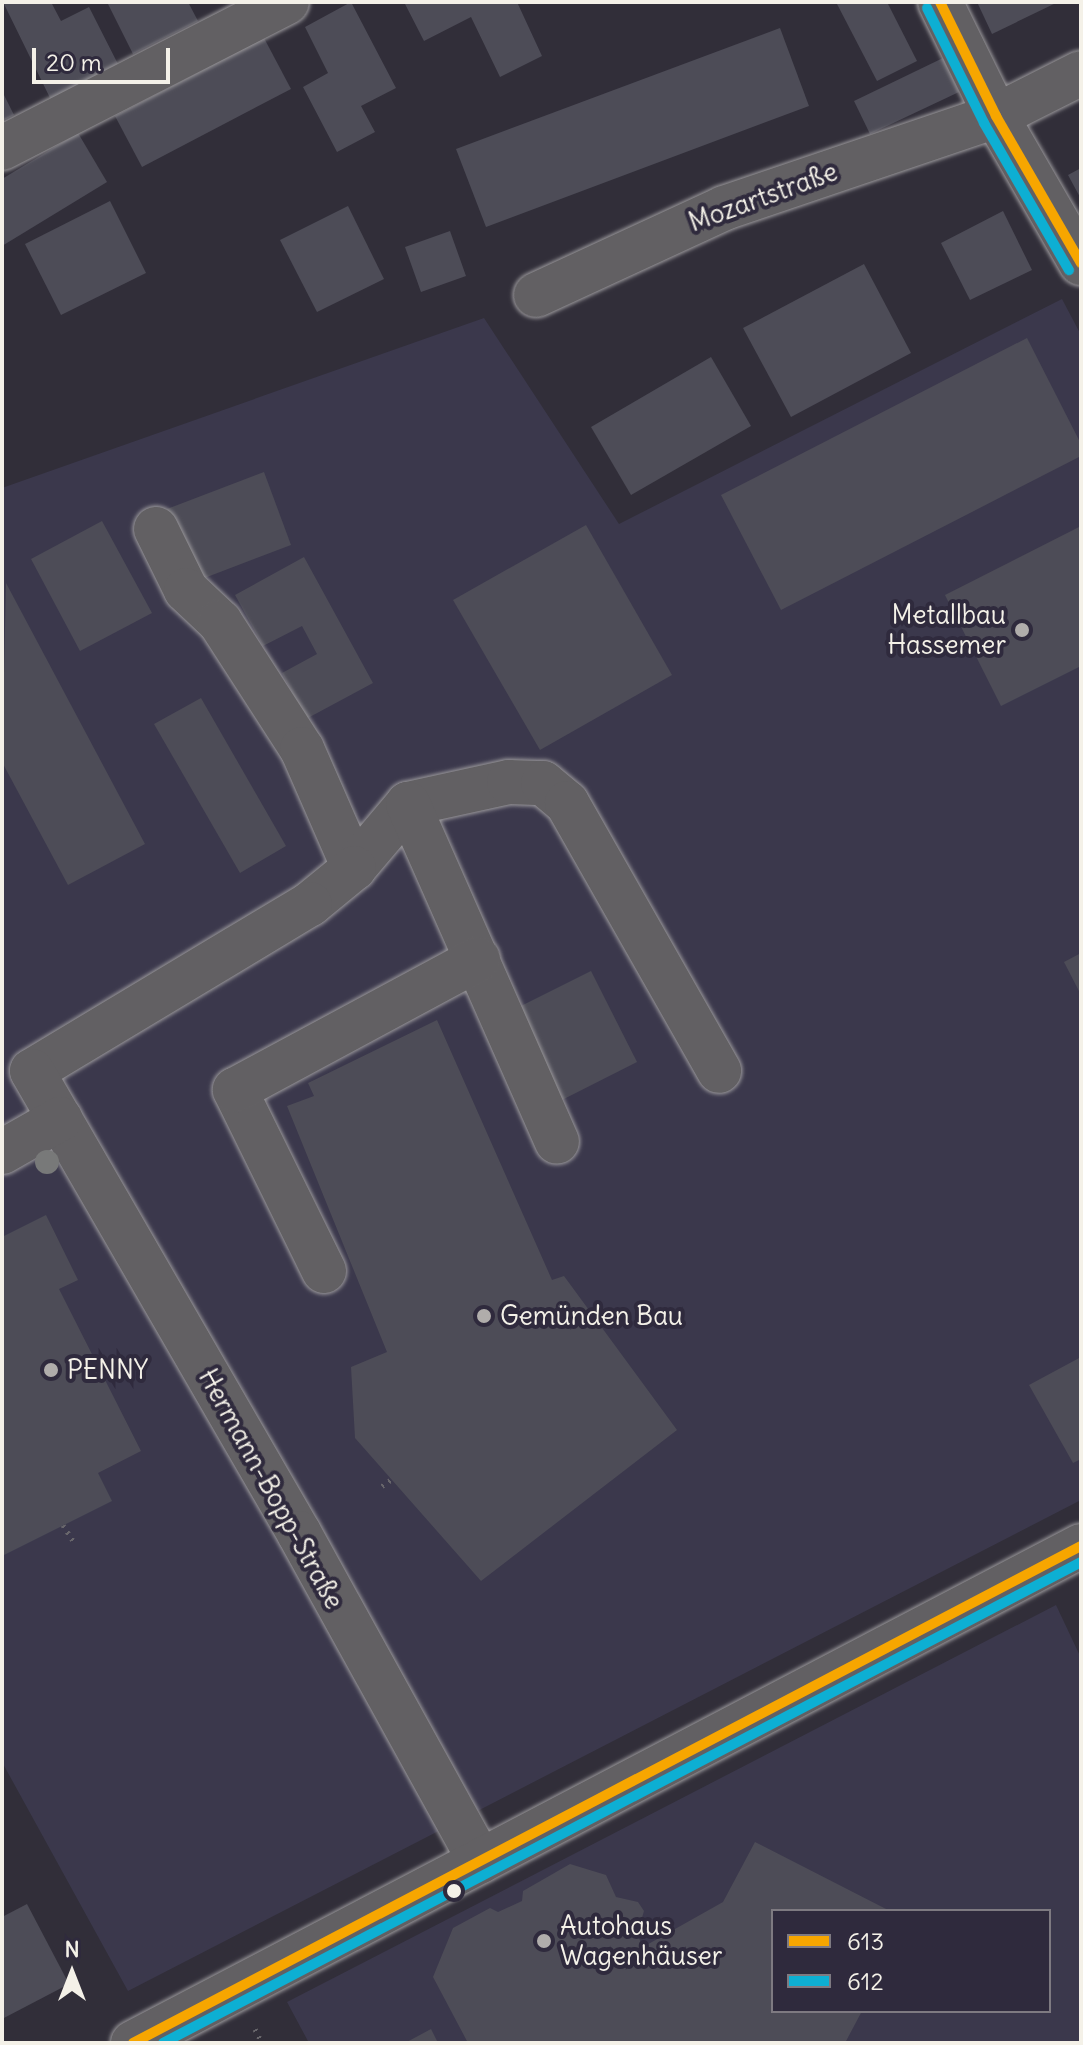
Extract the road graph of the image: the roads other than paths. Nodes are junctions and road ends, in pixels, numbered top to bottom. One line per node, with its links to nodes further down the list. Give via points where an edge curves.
1 (287, 2): 5 (street)
2 (940, 2): 4 (street)
3 (1081, 73): 4 (street, Mozartstraße)
4 (996, 116): 6 (street); 7 (street, Mozartstraße, via 724,208)
5 (2, 148)
6 (1081, 263)
7 (536, 295)
8 (156, 529): 10 (street, via 186,590 220,622 302,749)
9 (408, 804): 10 (street, Hermann-Bopp-Straße); 11 (street); 12 (street, via 509,782 543,783 567,803)
10 (354, 868): 13 (street, Hermann-Bopp-Straße, via 310,904)
11 (478, 959): 15 (street); 17 (street, via 235,1090)
12 (719, 1071)
13 (17, 1079): 14 (street, Hermann-Bopp-Straße)
14 (60, 1119): 16 (street); 19 (street, Hermann-Bopp-Straße)
15 (557, 1142)
16 (2, 1152)
17 (324, 1271)
18 (1081, 1546): 19 (street)
19 (480, 1861): 20 (street)
20 (133, 2043)

